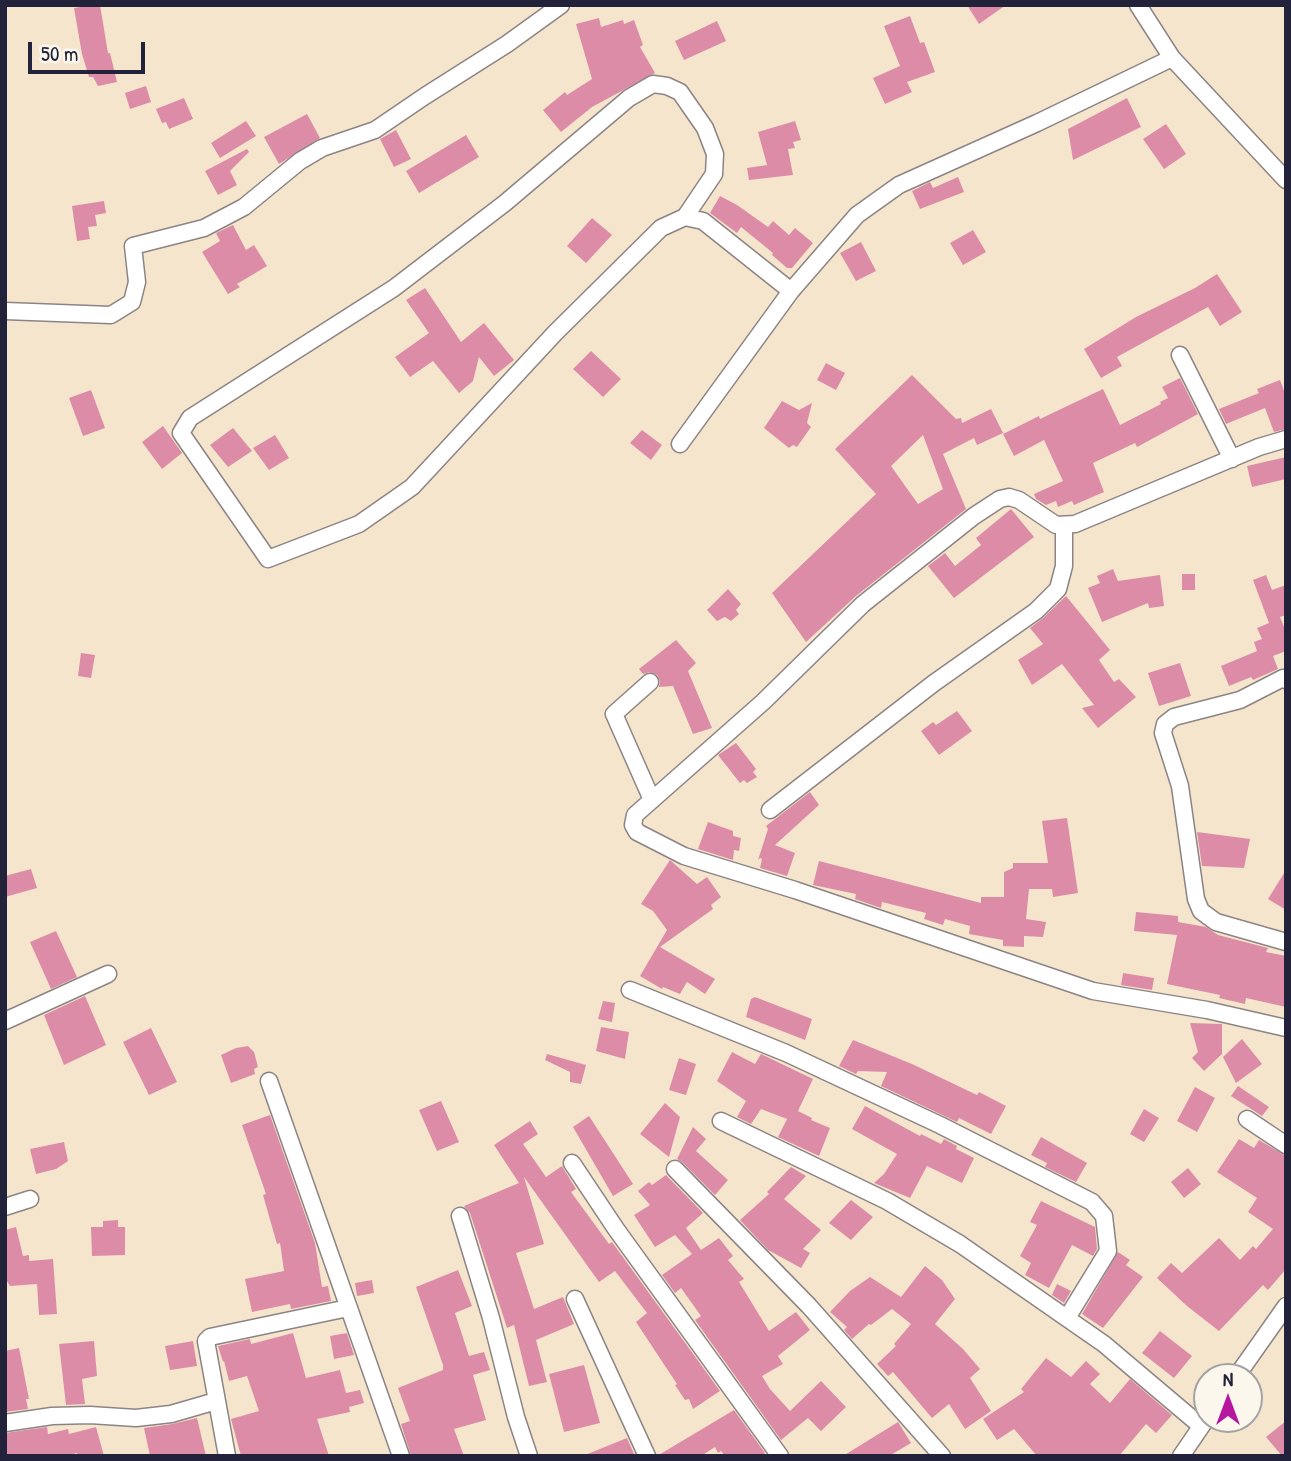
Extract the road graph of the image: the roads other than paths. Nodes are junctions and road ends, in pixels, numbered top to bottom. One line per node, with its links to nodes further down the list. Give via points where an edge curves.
1 (561, 5): 7 (street, via 375,131 322,148 300,161 244,207 204,229 133,246 137,282 132,302 111,315)
2 (1138, 5): 3 (street)
3 (1172, 58): 4 (street); 6 (street, via 899,185 857,215)
4 (1286, 180)
5 (685, 217): 5 (street, via 714,174 715,154 705,128 680,92 653,85 629,98 505,203 394,288 190,418 181,433 268,559 359,524 412,487 555,333 661,228); 6 (street, via 703,221)
6 (791, 290): 10 (street)
7 (5, 311)
8 (1180, 355): 11 (street)
9 (1286, 439): 11 (street)
10 (680, 444)
11 (1232, 459): 12 (street)
12 (1064, 526): 15 (street, via 1009,497 974,516 863,604 764,702); 16 (street, via 1064,566 1058,589 1036,611)
13 (1286, 680): 17 (street, via 1224,705 1174,717 1163,733 1180,786 1201,911 1216,922)
14 (650, 682): 15 (street, via 614,714)
15 (652, 800): 21 (street, via 635,815 637,832 684,856 1093,991)
16 (770, 810)
17 (1286, 942)
18 (108, 974): 20 (street)
19 (630, 990): 34 (street, via 786,1053 1092,1202 1104,1216 1108,1251)
20 (5, 1021)
21 (1286, 1028)
22 (269, 1081): 32 (street)
23 (1247, 1119): 25 (street)
24 (721, 1121): 34 (street, via 897,1207)
25 (1286, 1145)
26 (572, 1163): 44 (street)
27 (675, 1169): 45 (street, via 809,1306)
28 (30, 1199): 29 (street)
29 (5, 1207)
30 (460, 1216): 42 (street)
31 (575, 1299): 43 (street)
32 (348, 1308): 36 (street, via 210,1337 206,1348); 41 (street)
33 (1283, 1317): 35 (street)
34 (1067, 1318): 37 (street)
35 (1247, 1363)
36 (216, 1401): 38 (street, via 136,1418 52,1416); 40 (street)
37 (1193, 1413)
38 (5, 1423)
39 (1197, 1433): 46 (street)
40 (227, 1456)
41 (401, 1456)
42 (530, 1456)
43 (647, 1456)
44 (780, 1456)
45 (942, 1456)
46 (1181, 1456)

